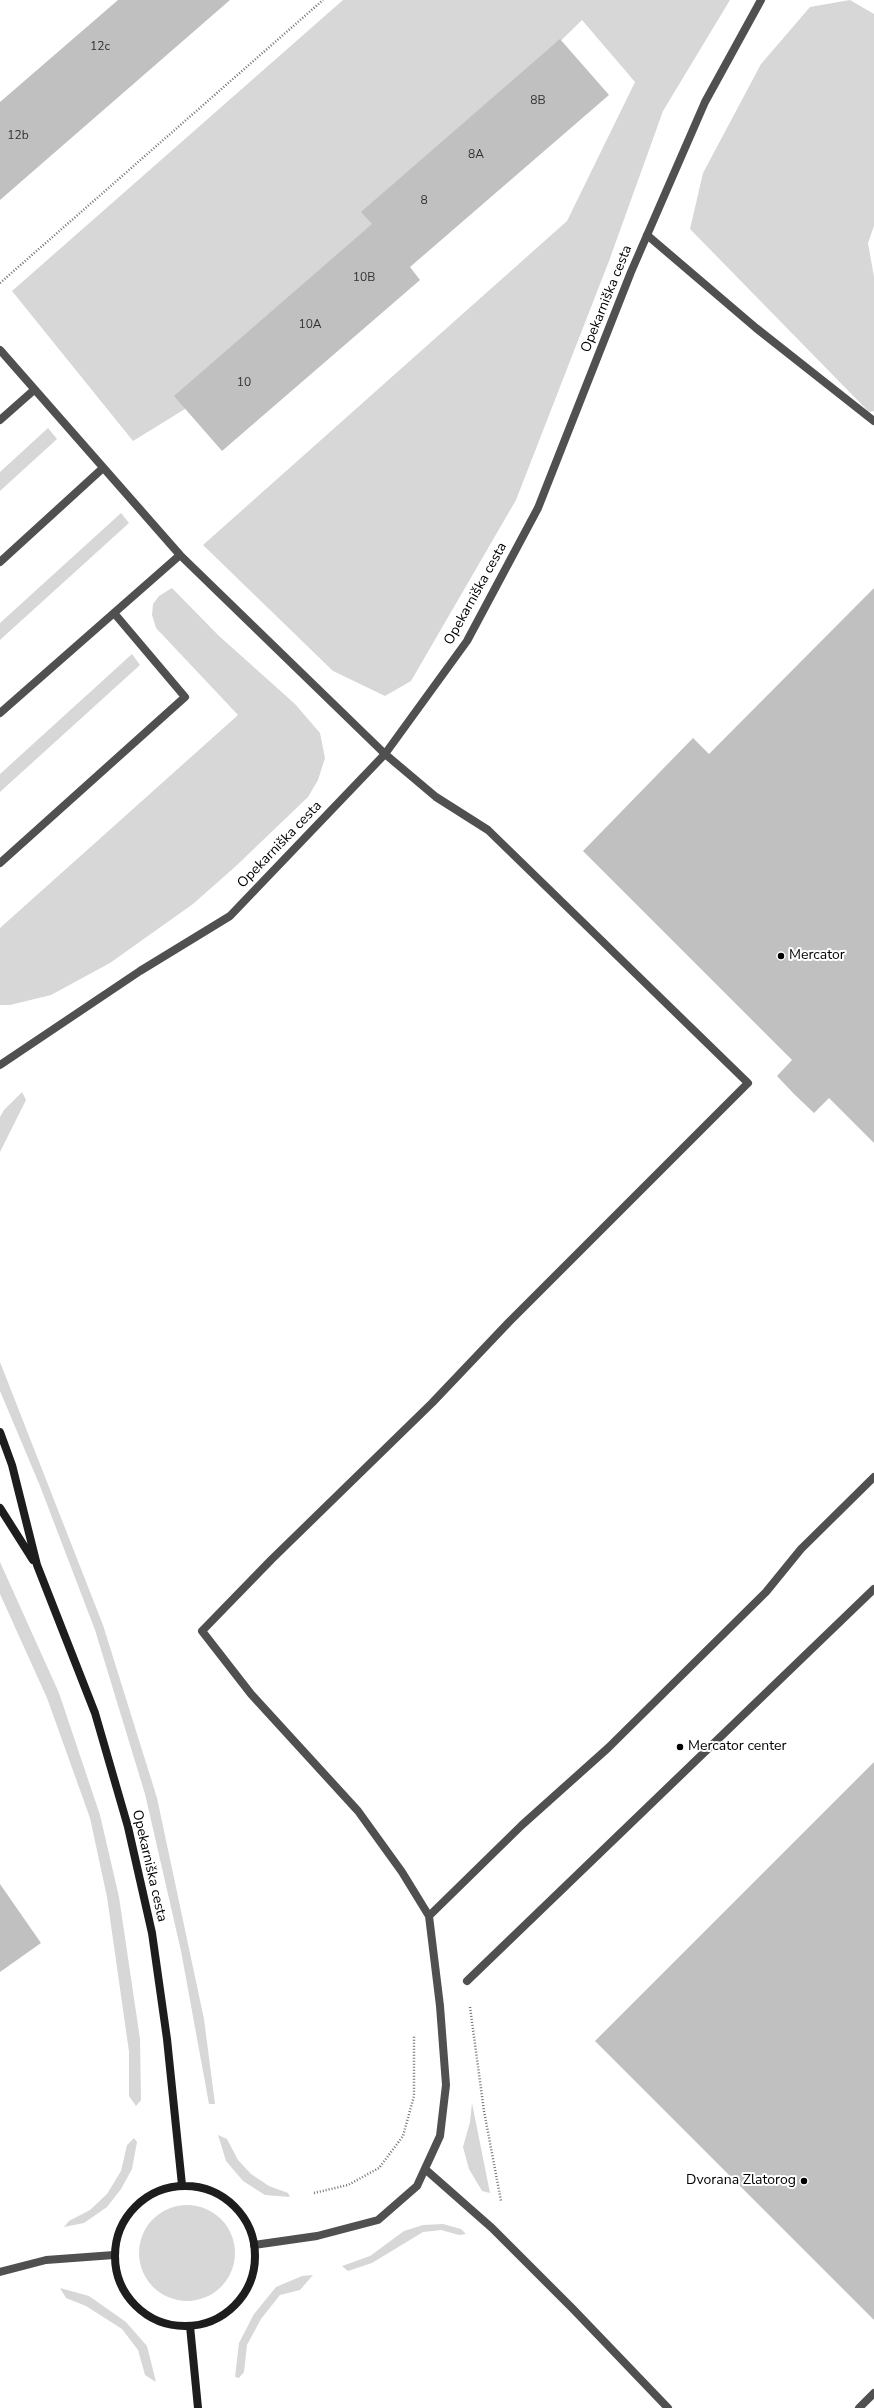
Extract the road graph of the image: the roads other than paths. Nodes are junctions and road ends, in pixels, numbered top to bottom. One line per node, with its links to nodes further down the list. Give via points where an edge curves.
1 (761, 0): 2 (street, Opekarniška cesta, via 705,102)
2 (647, 235): 6 (street, via 756,328); 12 (street, Opekarniška cesta, via 538,508 467,641)
3 (0, 350): 4 (street)
4 (34, 390): 5 (street); 7 (street)
5 (0, 420)
6 (874, 421)
7 (103, 468): 8 (street); 9 (street)
8 (180, 555): 10 (street); 12 (street)
9 (0, 562)
10 (114, 613): 11 (street); 13 (street, via 185,697)
11 (0, 713)
12 (385, 754): 14 (street, Opekarniška cesta, via 230,916 140,971); 20 (street, via 436,798 488,830 748,1083 202,1631 250,1694 358,1811 402,1872)
13 (0, 863)
14 (0, 1065)
15 (0, 1432): 18 (street, via 12,1465)
16 (874, 1477): 20 (street, via 801,1549 750,1608 608,1748 522,1825)
17 (0, 1508): 18 (street)
18 (37, 1566): 23 (street, Opekarniška cesta, via 95,1713 128,1827 152,1933 167,2039)
19 (874, 1589): 21 (street)
20 (429, 1916): 22 (street, via 446,2085 440,2136)
21 (467, 1981)
22 (425, 2169): 24 (street, via 417,2186 378,2220 317,2236); 30 (street, via 492,2228)
23 (182, 2185): 24 (street, via 202,2188 221,2195 237,2209 248,2225); 25 (street, via 161,2190 142,2200 127,2215 117,2234)
24 (254, 2245): 27 (street, via 254,2268 246,2290 232,2308 213,2320)
25 (114, 2256): 26 (street, via 46,2260); 27 (street, via 118,2278 129,2298 146,2314 167,2324)
26 (0, 2272)
27 (190, 2326): 29 (street)
28 (874, 2393): 31 (street)
29 (198, 2408)
30 (668, 2408)
31 (859, 2408)

